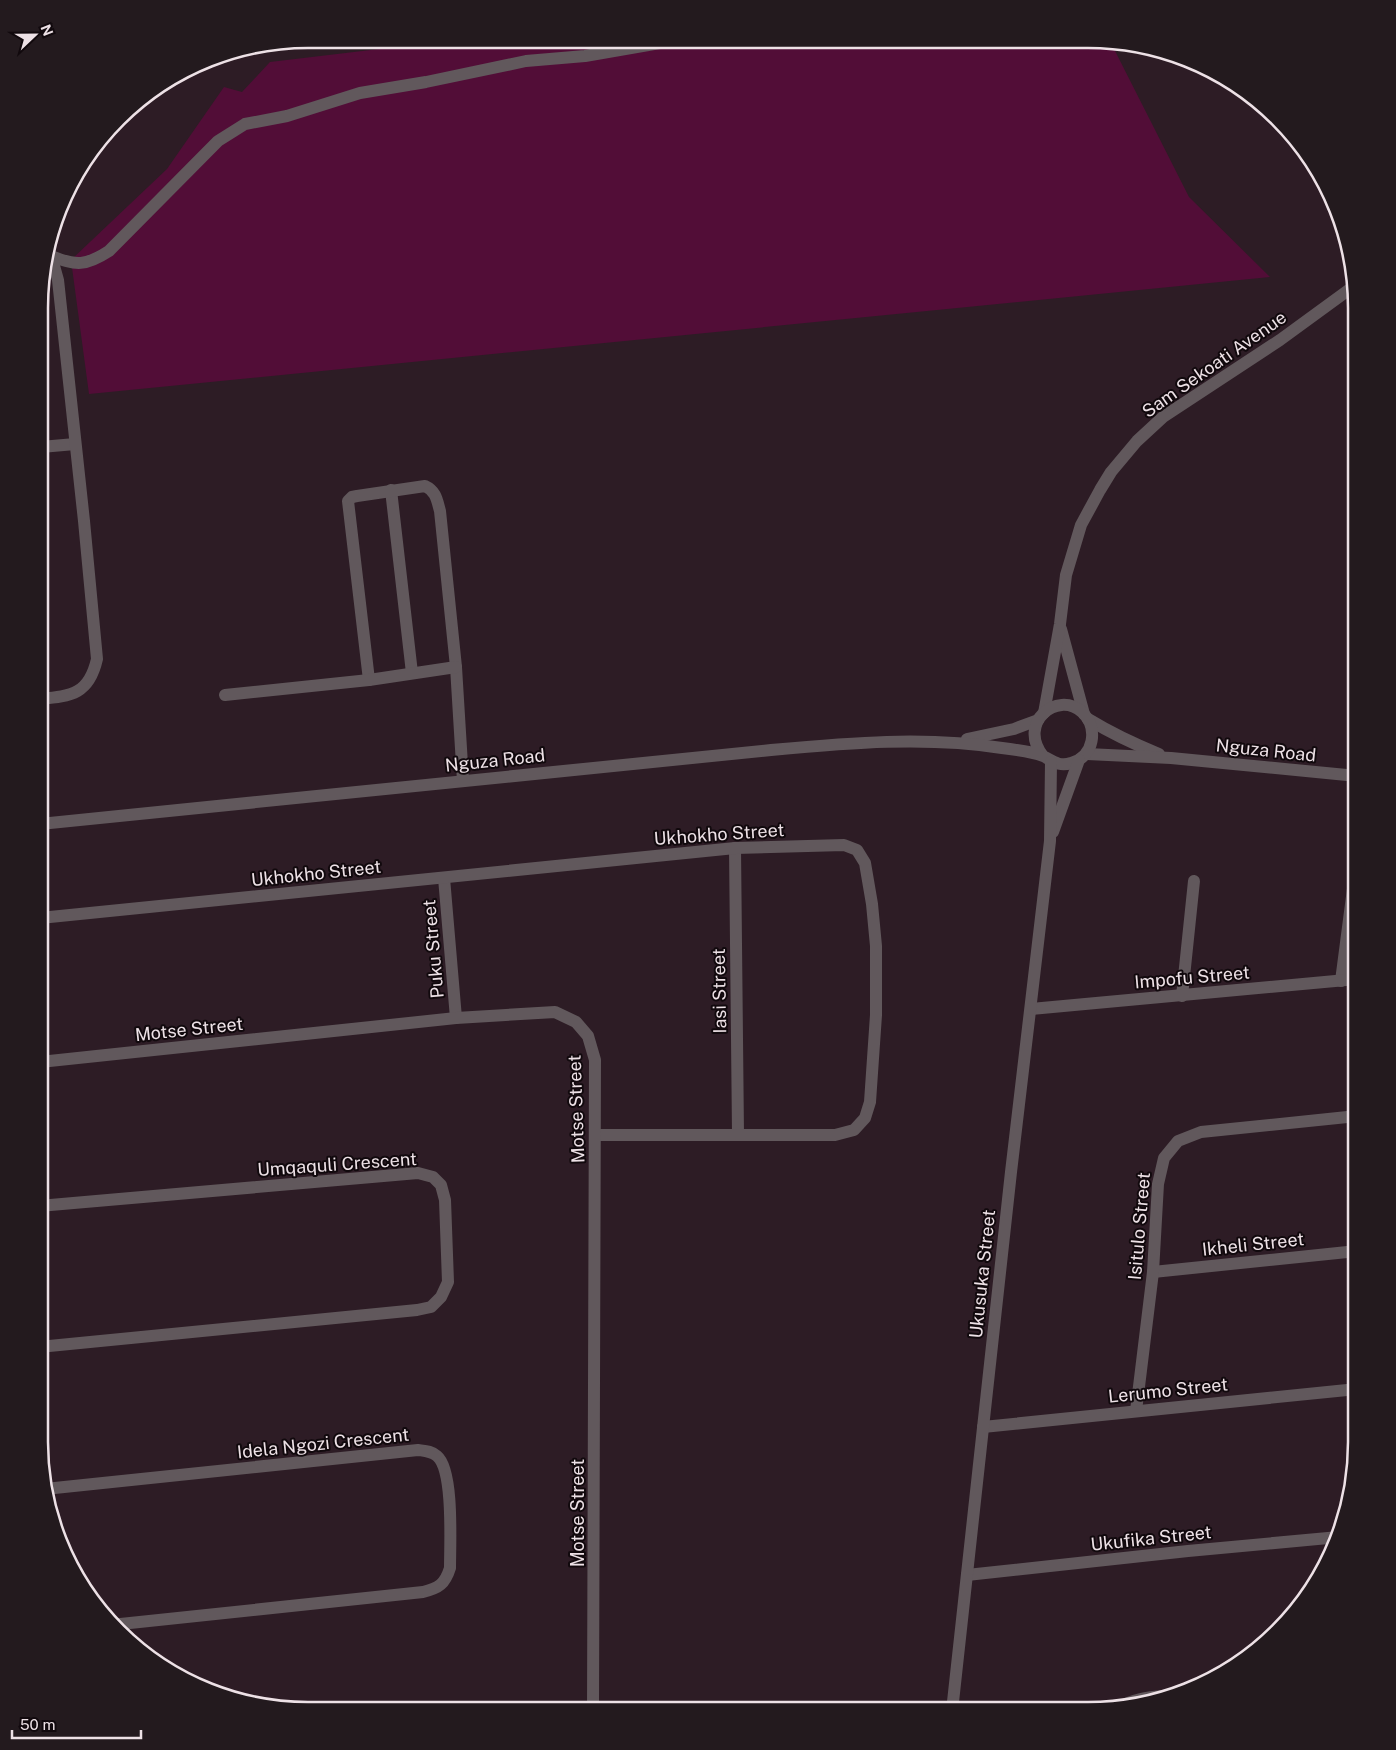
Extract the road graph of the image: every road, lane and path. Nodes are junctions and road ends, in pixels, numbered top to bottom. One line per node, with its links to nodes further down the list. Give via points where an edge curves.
1 (631, 48): 2 (street, via 526,61 360,93 287,116 245,124 218,141 102,255 79,264)
2 (52, 256)
3 (52, 261): 5 (street, via 58,280)
4 (1348, 292): 8 (street, Sam Sekoati Avenue, via 1182,403 1132,446 1111,472 1081,525 1066,575)
5 (75, 444): 6 (street); 13 (street, via 97,659 90,680 79,690 68,696)
6 (48, 446)
7 (391, 490): 9 (street, via 425,486 436,496); 10 (street); 11 (street, via 352,497 348,501)
8 (1060, 624): 14 (street, Sam Sekoati Avenue); 15 (street, Sam Sekoati Avenue)
9 (456, 667): 10 (street); 21 (street)
10 (412, 673): 11 (street)
11 (369, 680): 12 (street)
12 (225, 695)
13 (48, 698)
14 (1041, 716): 15 (street, via 1052,707 1062,705 1072,706); 16 (street, Nguza Road, via 1014,729); 19 (street, via 1034,730 1034,740 1037,749)
15 (1086, 716): 17 (street, via 1093,737); 18 (street, Nguza Road, via 1130,743)
16 (955, 742): 19 (street, Nguza Road, via 1017,750); 21 (street, Nguza Road, via 871,741)
17 (1083, 757): 18 (street, Nguza Road); 19 (street, via 1070,764); 23 (street, Ukusuka Street)
18 (1171, 758): 20 (street, Nguza Road)
19 (1047, 759): 23 (street, Ukusuka Street)
20 (1348, 775)
21 (463, 781): 22 (street, Nguza Road)
22 (48, 823)
23 (1050, 841): 32 (street, Ukusuka Street)
24 (735, 848): 25 (street, Ukhokho Street); 36 (street, Iasi Street); 36 (street, Ukhokho Street, via 844,845 857,850 865,864 876,956 870,1102 864,1118 854,1130 835,1135)
25 (444, 878): 27 (street, Ukhokho Street); 33 (street, Puku Street)
26 (1194, 881): 31 (street)
27 (48, 917)
28 (1348, 927): 30 (street)
29 (1348, 980): 30 (street, Impofu Street)
30 (1341, 981): 31 (street, Impofu Street)
31 (1182, 996): 32 (street, Impofu Street)
32 (1031, 1009): 44 (street, Ukusuka Street)
33 (456, 1018): 34 (street, Motse Street); 37 (street, Motse Street, via 555,1012 576,1022 588,1036 595,1060)
34 (48, 1061)
35 (1348, 1117): 40 (street, Isitulo Street, via 1201,1132 1178,1141 1164,1158 1158,1184)
36 (738, 1134): 37 (street, Ukhokho Street)
37 (596, 1135): 49 (street, Motse Street)
38 (48, 1205): 41 (street, Umqaquli Crescent, via 418,1173 433,1177 442,1186 448,1282 432,1307 417,1310)
39 (1348, 1253): 40 (street, Ikheli Street)
40 (1152, 1272): 43 (street, Isitulo Street)
41 (48, 1346)
42 (1348, 1390): 43 (street, Lerumo Street)
43 (1136, 1411): 44 (street, Lerumo Street)
44 (983, 1427): 47 (street, Ukusuka Street)
45 (51, 1488): 48 (street, Idela Ngozi Crescent, via 418,1450 438,1456 444,1466 448,1482 450,1568 447,1579 437,1588)
46 (1331, 1538): 47 (street, Ukufika Street)
47 (967, 1575): 50 (street, Ukusuka Street)
48 (122, 1624)
49 (593, 1702)
50 (953, 1702)

